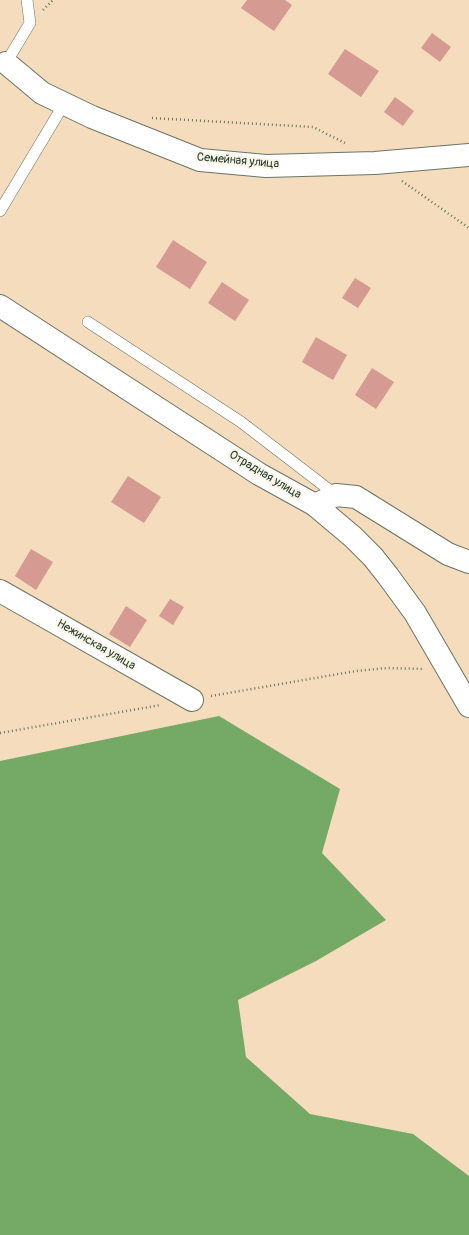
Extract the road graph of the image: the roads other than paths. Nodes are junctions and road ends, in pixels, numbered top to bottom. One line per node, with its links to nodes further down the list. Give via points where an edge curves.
1 (27, 0): 2 (lane, via 30,23)
2 (3, 65): 3 (street, Семейная улица, via 42,93)
3 (64, 104): 4 (street, Семейная улица, via 200,160 266,166 375,163); 5 (lane)
4 (469, 155)
5 (0, 211)
6 (0, 306): 9 (street, Отрадная улица, via 259,474)
7 (88, 322): 8 (lane, via 241,422)
8 (336, 495): 9 (street); 10 (street, via 356,497 448,554)
9 (315, 505): 13 (street, Отрадная улица, via 373,556 415,613)
10 (469, 562)
11 (0, 591): 12 (street, Нежинская улица)
12 (192, 700)
13 (469, 706)

